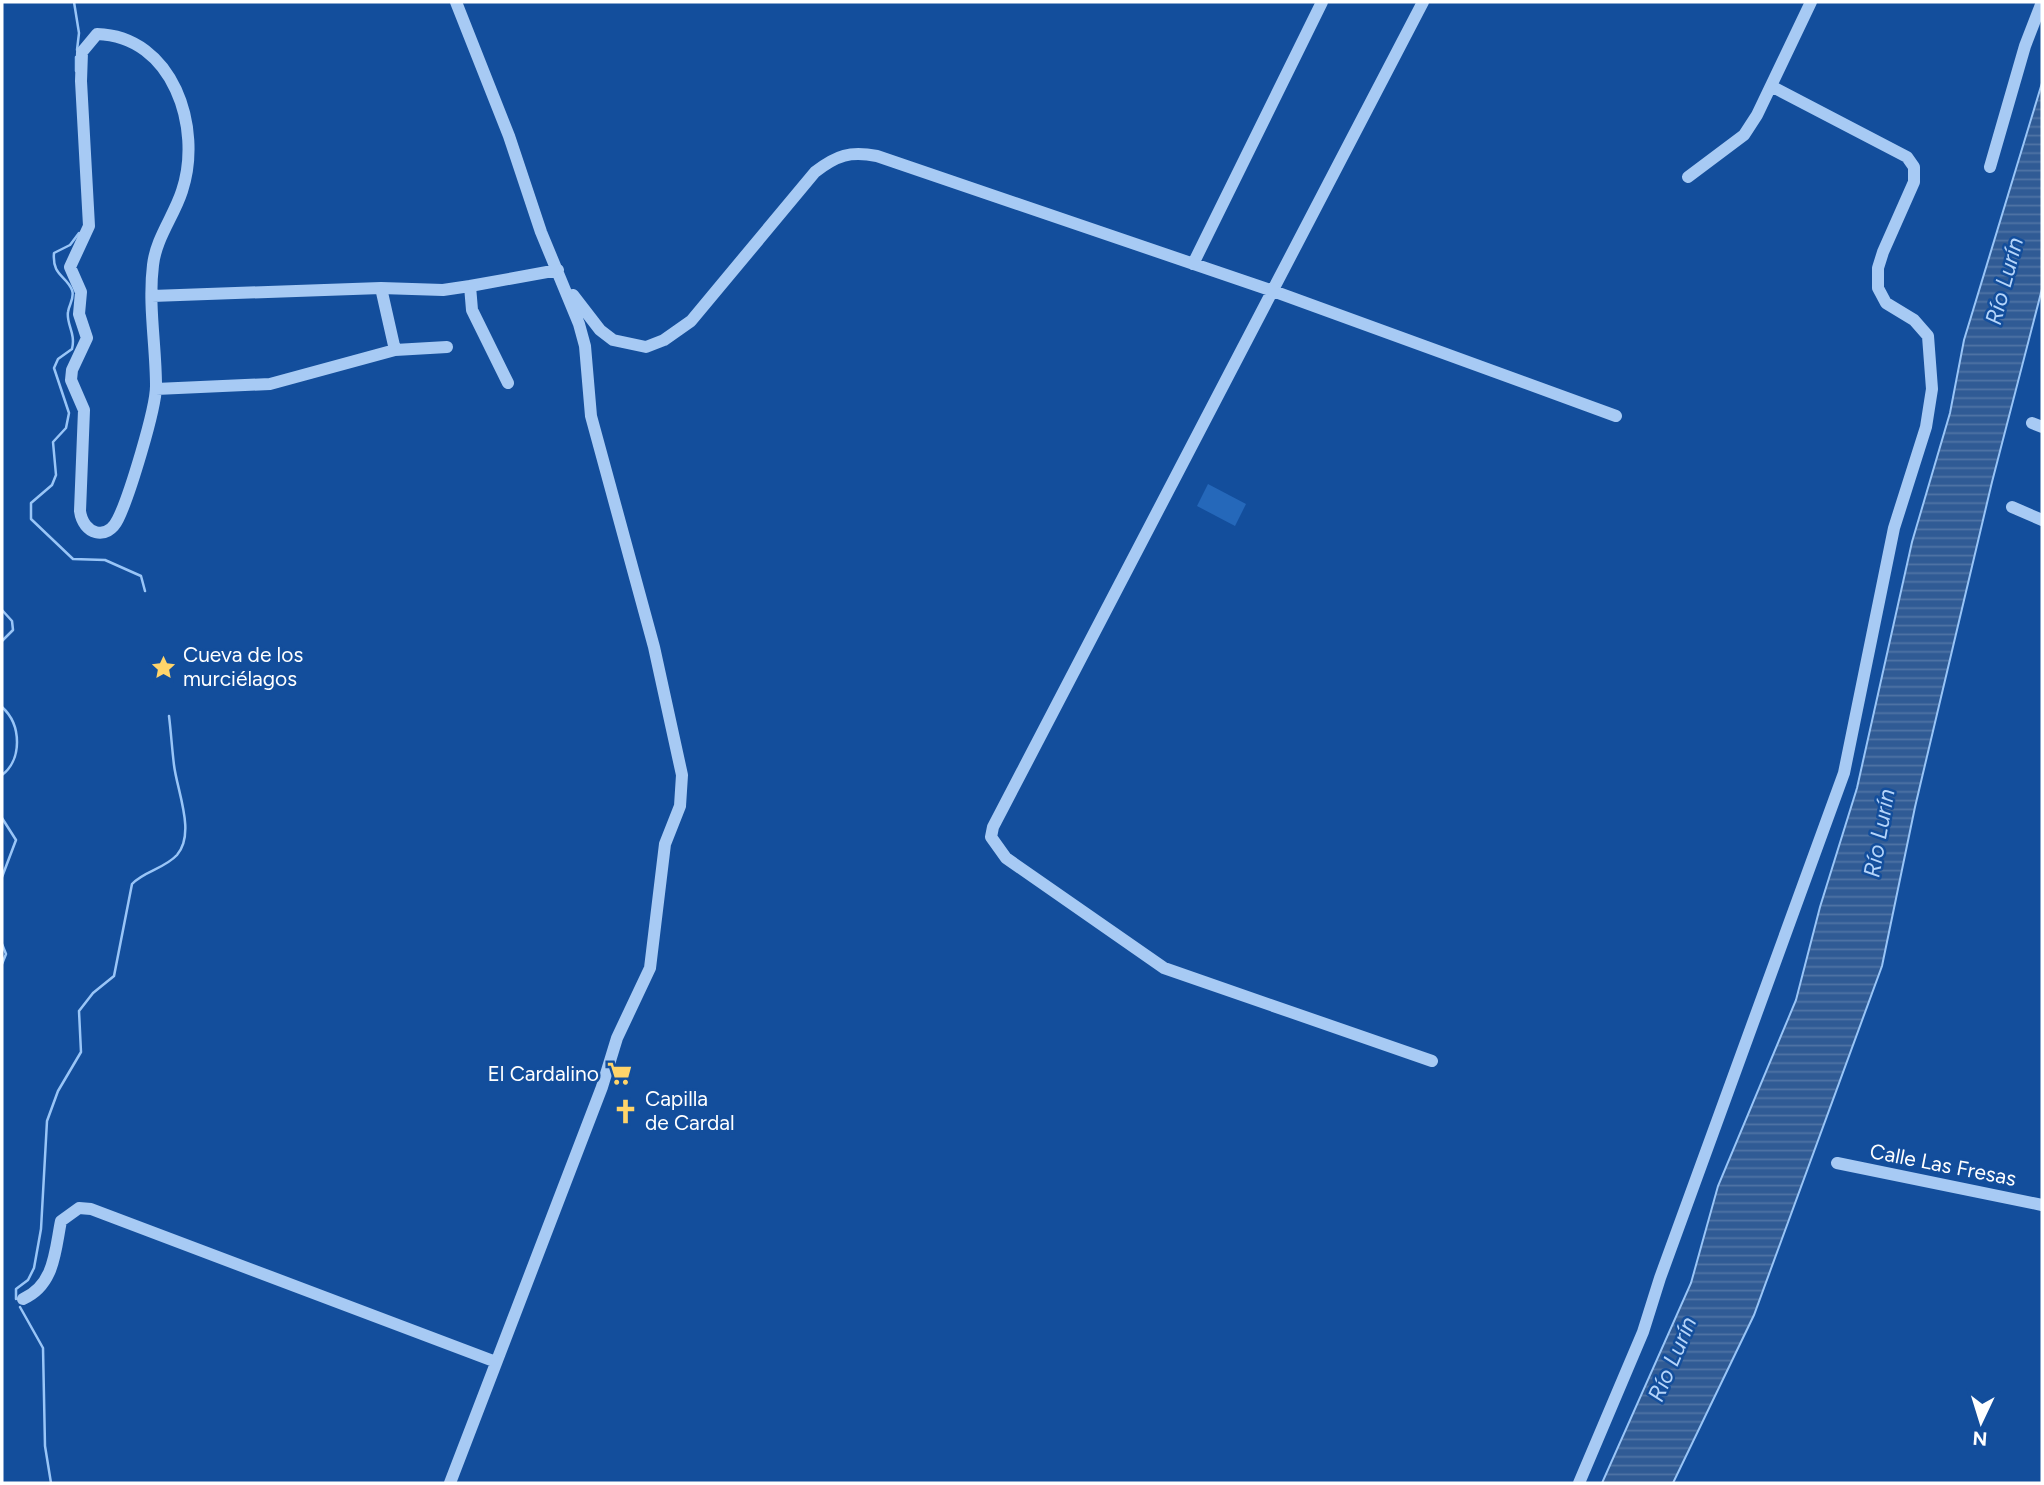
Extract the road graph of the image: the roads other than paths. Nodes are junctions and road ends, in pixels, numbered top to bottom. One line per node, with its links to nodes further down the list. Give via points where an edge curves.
1 (456, 2): 10 (street)
2 (1322, 2): 9 (street)
3 (1423, 2): 14 (street)
4 (1811, 2): 6 (street)
5 (2042, 2): 7 (street)
6 (1771, 86): 8 (street, via 1744,135); 29 (street, via 1907,157 1914,167 1914,182 1878,268 1878,288 1886,303 1914,320 1928,336 1932,389 1926,427 1894,528 1855,731 1829,819 1643,1332)
7 (1990, 167)
8 (1688, 177)
9 (1193, 264): 11 (street, via 855,152 835,157 815,172 691,321 664,340 646,347 613,340); 14 (street)
10 (558, 270): 11 (street); 12 (street)
11 (564, 284): 27 (street, via 585,346 591,416 673,725 682,795 665,844 650,968 617,1038)
12 (470, 286): 13 (street); 18 (street, via 472,310)
13 (381, 288): 15 (street); 17 (street)
14 (1273, 291): 20 (street); 23 (street, via 991,837 1006,858 1164,968)
15 (152, 296): 19 (street); 19 (street, via 153,261 183,190 188,165 185,116 175,85 159,58 140,46 97,34 82,52 89,226 70,267 81,292 79,314 87,338 71,380 84,410 80,510 82,523 90,531 107,531 117,521)
16 (447, 346): 17 (street)
17 (395, 350): 19 (street, via 289,382)
18 (508, 383)
19 (156, 389)
20 (1616, 416)
21 (2012, 508): 22 (street)
22 (2042, 520)
23 (1432, 1061)
24 (1837, 1163): 25 (street, Calle Las Fresas)
25 (2042, 1205)
26 (23, 1298): 27 (street, via 44,1285 50,1273 61,1221 79,1208 91,1209)
27 (496, 1362): 28 (street)
28 (450, 1483)
29 (1579, 1483)

